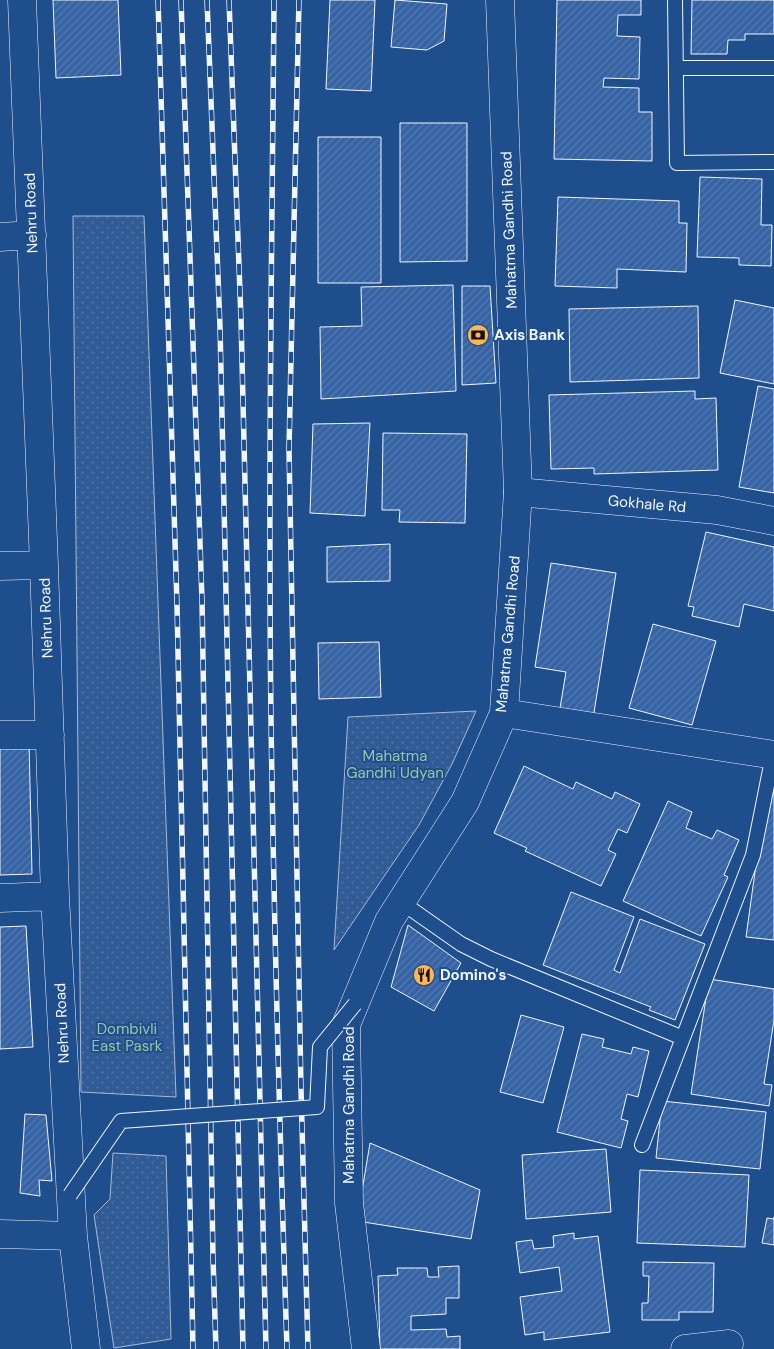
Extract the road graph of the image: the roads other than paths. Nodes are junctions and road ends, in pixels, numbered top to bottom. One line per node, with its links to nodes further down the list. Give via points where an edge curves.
1 (22, 0): 7 (street, Nehru Road)
2 (500, 0): 9 (street, Mahatma Gandhi Road)
3 (675, 0): 4 (lane)
4 (676, 68): 5 (lane); 6 (lane, via 677,163)
5 (774, 68)
6 (774, 162)
7 (32, 235): 8 (street); 11 (street, Nehru Road)
8 (0, 237)
9 (518, 492): 10 (street, Gokhale Rd, via 717,510); 13 (street, Mahatma Gandhi Road)
10 (774, 521)
11 (44, 565): 12 (street); 14 (street, Nehru Road)
12 (0, 566)
13 (504, 713): 16 (street); 19 (street, Mahatma Gandhi Road, via 465,802)
14 (50, 734): 15 (street); 17 (street, Nehru Road)
15 (0, 735)
16 (773, 755): 21 (lane, via 753,855)
17 (55, 896): 18 (street); 23 (street, Nehru Road)
18 (0, 898)
19 (401, 902): 20 (street, Mahatma Gandhi Road, via 389,922); 21 (lane, via 461,944 491,959)
20 (355, 1004): 23 (lane, bridge, via 320,1047 317,1108 121,1121); 28 (street, Mahatma Gandhi Road, via 346,1024 349,1203)
21 (683, 1038): 22 (lane)
22 (642, 1145)
23 (70, 1195): 25 (street, Nehru Road)
24 (0, 1234): 25 (street)
25 (72, 1236): 27 (street, Nehru Road)
26 (729, 1344): 29 (street)
27 (86, 1349)
28 (366, 1349)
29 (685, 1349)

